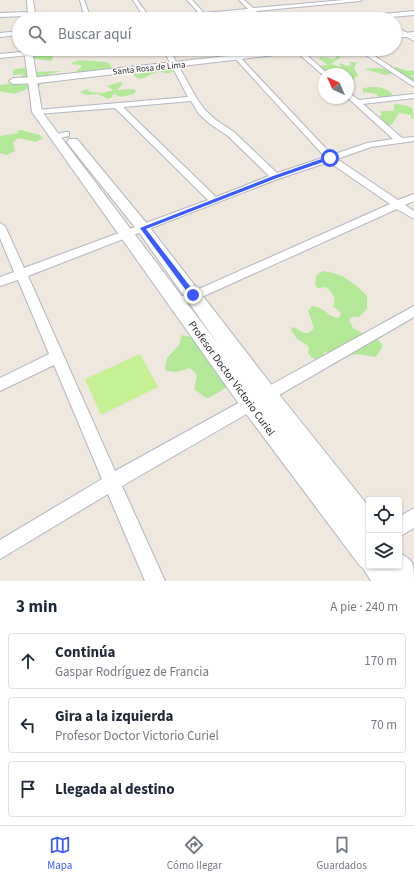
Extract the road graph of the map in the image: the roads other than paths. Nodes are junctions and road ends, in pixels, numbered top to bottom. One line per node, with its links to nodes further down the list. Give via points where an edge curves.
1 (25, 0): 13 (main road)
2 (30, 0): 14 (main road)
3 (82, 0): 15 (street)
4 (135, 0): 16 (street)
5 (189, 0): 17 (street)
6 (241, 0): 12 (street)
7 (296, 0): 10 (street)
8 (360, 0): 9 (street)
9 (347, 1): 10 (street); 11 (street)
10 (303, 5): 12 (street)
11 (354, 5)
12 (252, 10): 18 (street)
13 (27, 12)
14 (29, 12)
15 (86, 12)
16 (143, 12)
17 (200, 12)
18 (232, 12)
19 (414, 13): 21 (street)
20 (0, 15): 22 (street)
21 (402, 15)
22 (12, 16)
23 (402, 32): 27 (street)
24 (12, 34): 25 (street)
25 (0, 35)
26 (402, 36): 27 (street)
27 (412, 37): 28 (street)
28 (402, 39)
29 (12, 54): 30 (street)
30 (0, 56)
31 (33, 56): 38 (main road, Profesor Doctor Victorio Curiel)
32 (170, 56): 36 (street)
33 (236, 56): 36 (street, Santa Rosa de Lima); 49 (street)
34 (304, 56): 37 (street)
35 (370, 56): 40 (street)
36 (174, 63): 38 (street, Santa Rosa de Lima); 42 (street)
37 (318, 68)
38 (35, 78): 39 (street, Santa Rosa de Lima); 46 (main road, Profesor Doctor Victorio Curiel)
39 (10, 82)
40 (414, 85)
41 (414, 96): 44 (street)
42 (193, 99): 45 (street); 50 (street, via 202,112 232,134)
43 (354, 99): 44 (street)
44 (357, 102): 48 (street)
45 (118, 106): 46 (street); 52 (street)
46 (43, 111): 56 (main road, Profesor Doctor Victorio Curiel)
47 (414, 139): 48 (street)
48 (400, 141): 49 (street, via 370,145)
49 (330, 158): 50 (street); 53 (street)
50 (275, 177): 52 (street)
51 (414, 197): 53 (street)
52 (214, 201): 56 (street)
53 (396, 204): 54 (street); 59 (street)
54 (414, 216)
55 (0, 226): 57 (street)
56 (135, 231): 57 (street); 59 (main road, Profesor Doctor Victorio Curiel)
57 (20, 274): 58 (street); 61 (street)
58 (0, 282)
59 (186, 299): 63 (main road, Profesor Doctor Victorio Curiel); 64 (main road, Profesor Doctor Victorio Curiel)
60 (414, 311): 63 (street)
61 (57, 357): 62 (street); 65 (street)
62 (0, 385)
63 (267, 395): 64 (street); 67 (main road, Profesor Doctor Victorio Curiel)
64 (251, 404): 65 (street); 70 (main road, Profesor Doctor Victorio Curiel)
65 (112, 482): 69 (street); 73 (street)
66 (414, 517): 68 (street)
67 (366, 523)
68 (402, 526)
69 (0, 550)
70 (366, 552)
71 (378, 569): 74 (main road, Profesor Doctor Victorio Curiel)
72 (401, 569): 75 (main road)
73 (155, 581)
74 (387, 581)
75 (411, 581)

